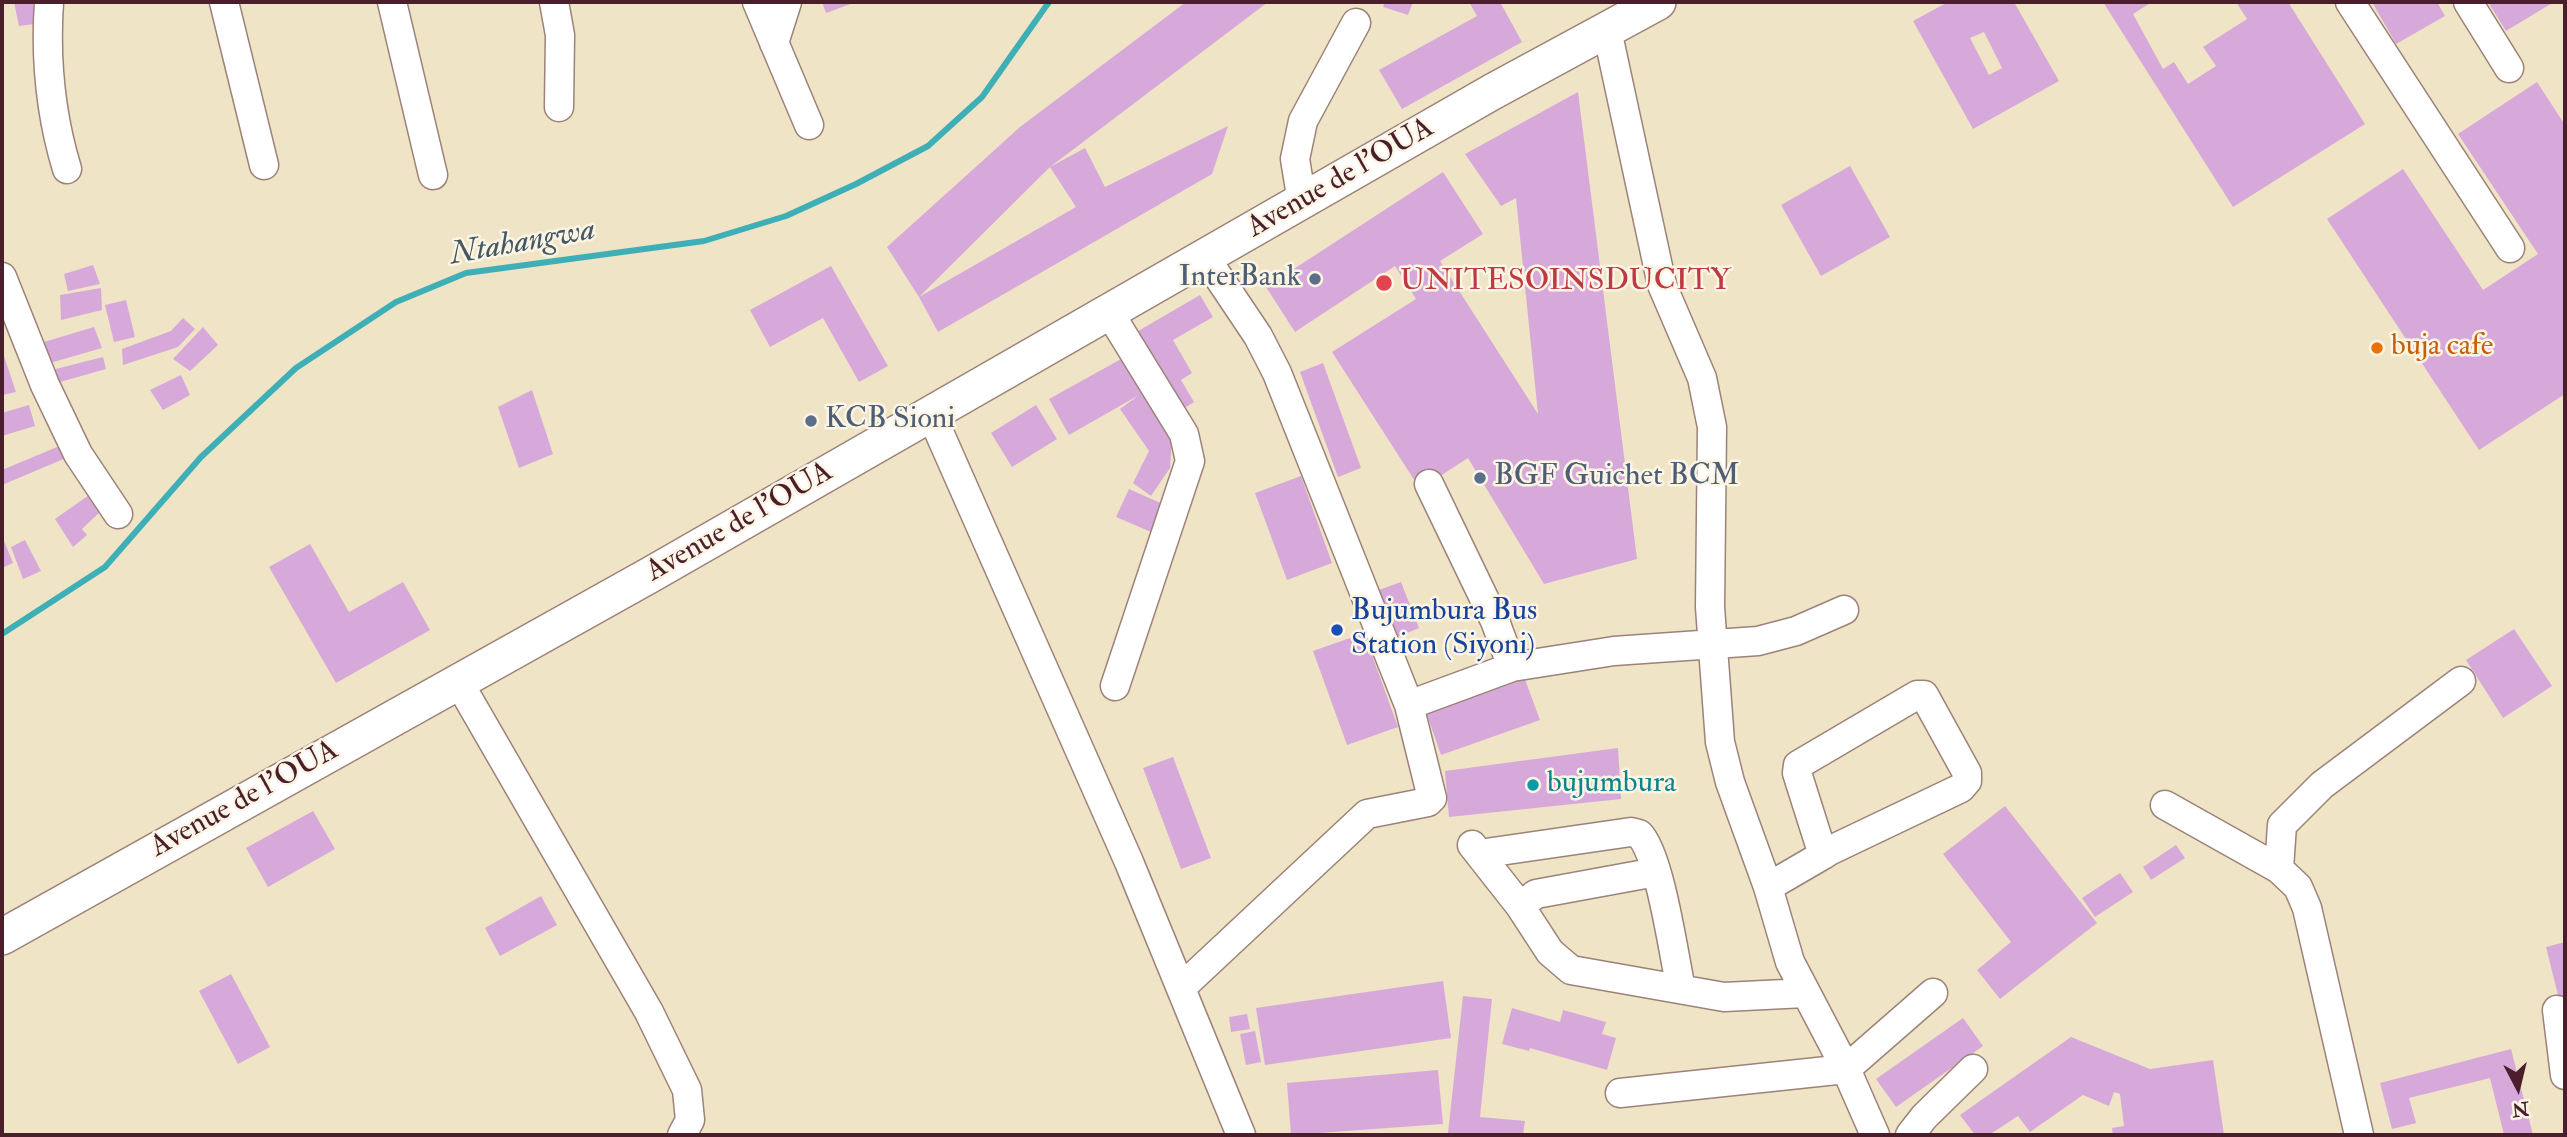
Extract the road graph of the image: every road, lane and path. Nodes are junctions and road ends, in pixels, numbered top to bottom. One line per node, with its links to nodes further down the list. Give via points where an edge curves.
1 (49, 2): 17 (street, via 47,72 54,126)
2 (224, 2): 16 (street)
3 (392, 2): 18 (street)
4 (554, 2): 14 (street, via 560,35)
5 (757, 2): 12 (street)
6 (787, 2): 12 (street)
7 (2350, 2): 20 (street)
8 (2468, 2): 13 (street)
9 (1648, 4): 11 (main road, Avenue de l'OUA)
10 (1356, 23): 19 (street, via 1303,121 1295,159)
11 (1607, 30): 19 (main road, Avenue de l'OUA); 28 (street, via 1662,285 1702,378 1712,427)
12 (774, 43): 15 (street)
13 (2509, 68)
14 (559, 107)
15 (809, 125)
16 (264, 165)
17 (67, 169)
18 (433, 175)
19 (1302, 202): 21 (main road, Avenue de l'OUA)
20 (2510, 248)
21 (1205, 257): 23 (main road, Avenue de l'OUA); 33 (street, via 1277,373)
22 (2, 277): 26 (street, via 78,454)
23 (1110, 312): 24 (main road, Avenue de l'OUA); 32 (street, via 1184,434 1190,461)
24 (931, 414): 30 (main road, Avenue de l'OUA); 41 (street)
25 (1429, 484): 29 (street)
26 (118, 514)
27 (1844, 610): 28 (street, via 1758,641)
28 (1713, 643): 29 (street); 38 (street, via 1720,742)
29 (1512, 667): 33 (street)
30 (458, 681): 40 (main road, Avenue de l'OUA); 50 (street, via 649,1012 687,1090 690,1120)
31 (2460, 681): 36 (street, via 2322,785 2282,825)
32 (1115, 686)
33 (1409, 705): 41 (street, via 1432,798 1367,814)
34 (2165, 805): 36 (street)
35 (1823, 855): 35 (street, via 1967,781 1967,773 1924,695 1798,765); 38 (street)
36 (2279, 869): 54 (street, via 2298,887 2307,908)
37 (1656, 872): 39 (street, via 1535,894); 39 (street, via 1644,839 1631,832 1475,849); 42 (street)
38 (1768, 887): 43 (street, via 1790,962)
39 (1520, 906): 42 (street, via 1550,952 1571,970)
40 (2, 937)
41 (1182, 987): 51 (street)
42 (1682, 989): 43 (street, via 1724,997)
43 (1805, 993): 46 (street)
44 (1933, 993): 46 (street)
45 (2557, 1010): 48 (street)
46 (1846, 1069): 49 (street); 52 (street)
47 (1973, 1069): 53 (street)
48 (2565, 1075)
49 (1620, 1093)
50 (682, 1135)
51 (1241, 1135)
52 (1875, 1135)
53 (1910, 1135)
54 (2359, 1135)

